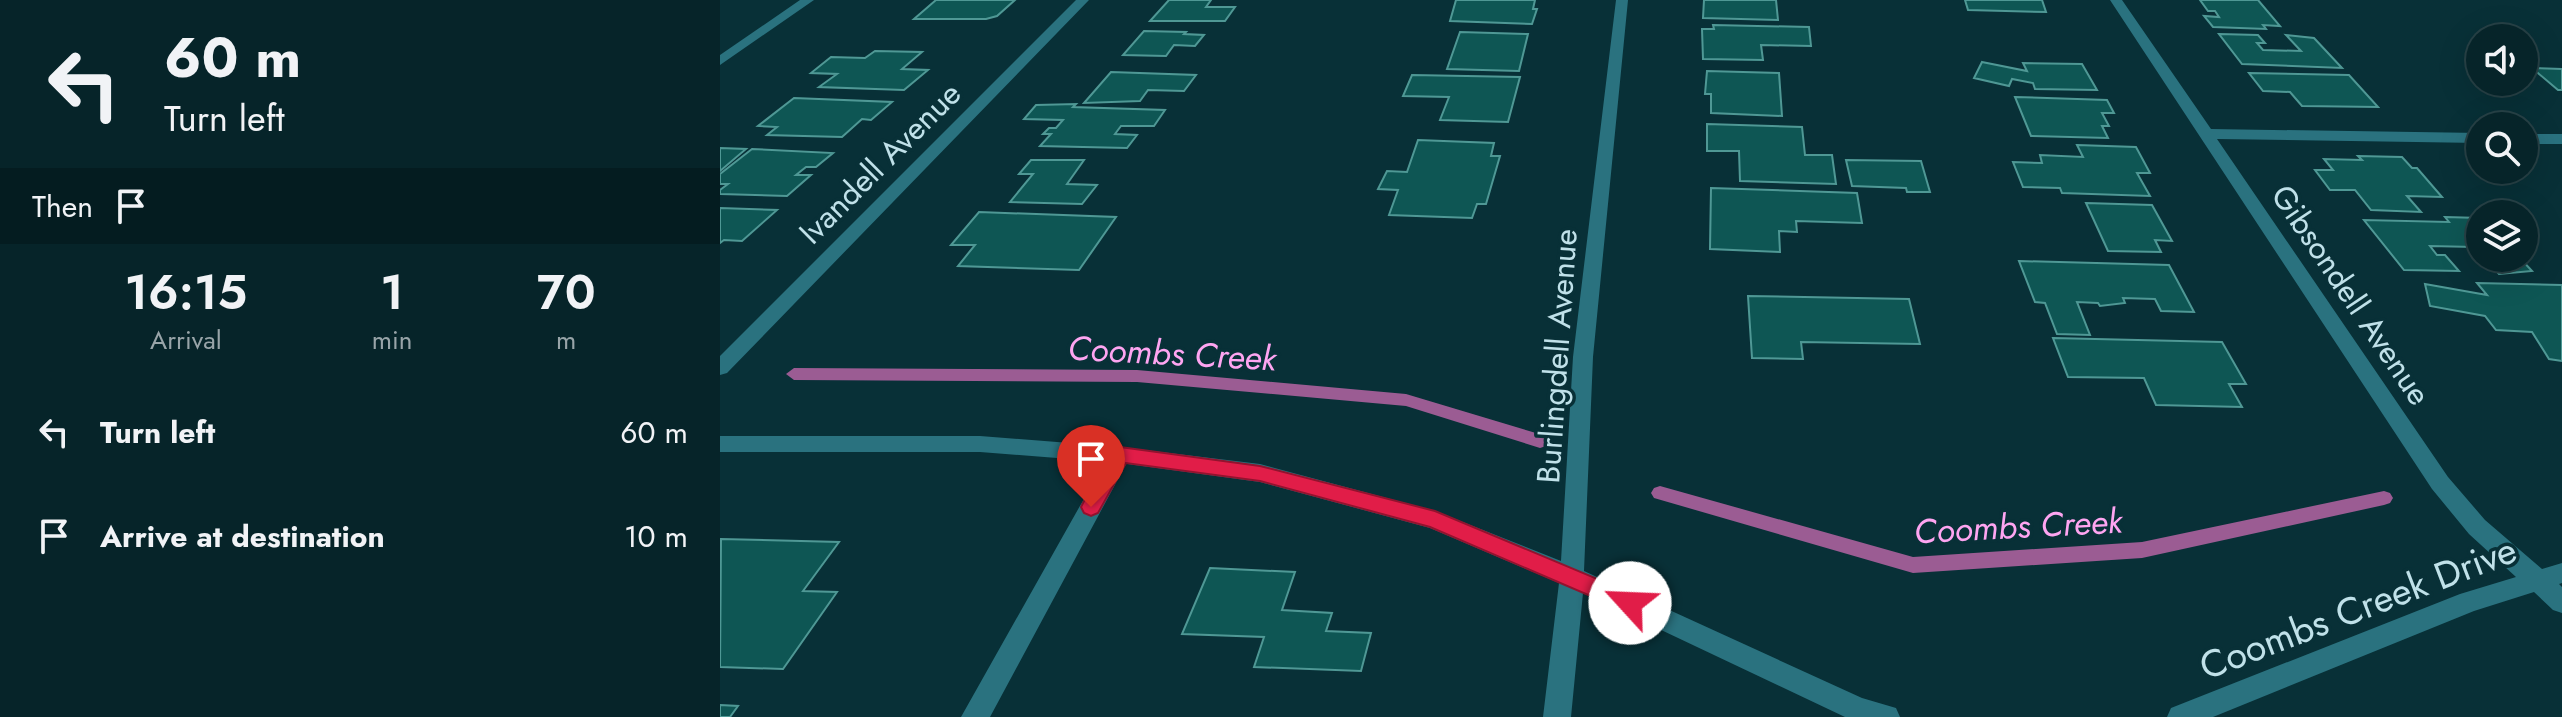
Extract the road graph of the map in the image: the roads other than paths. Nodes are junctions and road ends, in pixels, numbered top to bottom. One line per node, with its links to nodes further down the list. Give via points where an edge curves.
1 (808, 0): 5 (street)
2 (1083, 0): 10 (street, Ivandell Avenue)
3 (1622, 0): 14 (street, Burlingdell Avenue, via 1583,357)
4 (2116, 0): 6 (street, Gibsondell Avenue)
5 (720, 61)
6 (2208, 134): 7 (street); 15 (street, Gibsondell Avenue, via 2440,483 2477,527)
7 (2466, 138)
8 (2538, 139): 9 (street)
9 (2562, 139)
10 (720, 368)
11 (720, 444): 12 (street, via 980,444)
12 (1120, 455): 14 (street, via 1260,473 1435,520); 17 (street)
13 (2562, 573): 15 (street, Coombs Creek Drive)
14 (1572, 577): 18 (street, Burlingdell Avenue); 19 (street, via 1859,710)
15 (2535, 580): 16 (street, Gibsondell Avenue); 20 (street, Coombs Creek Drive)
16 (2562, 602)
17 (975, 717)
18 (1557, 717)
19 (1886, 717)
20 (2181, 717)

